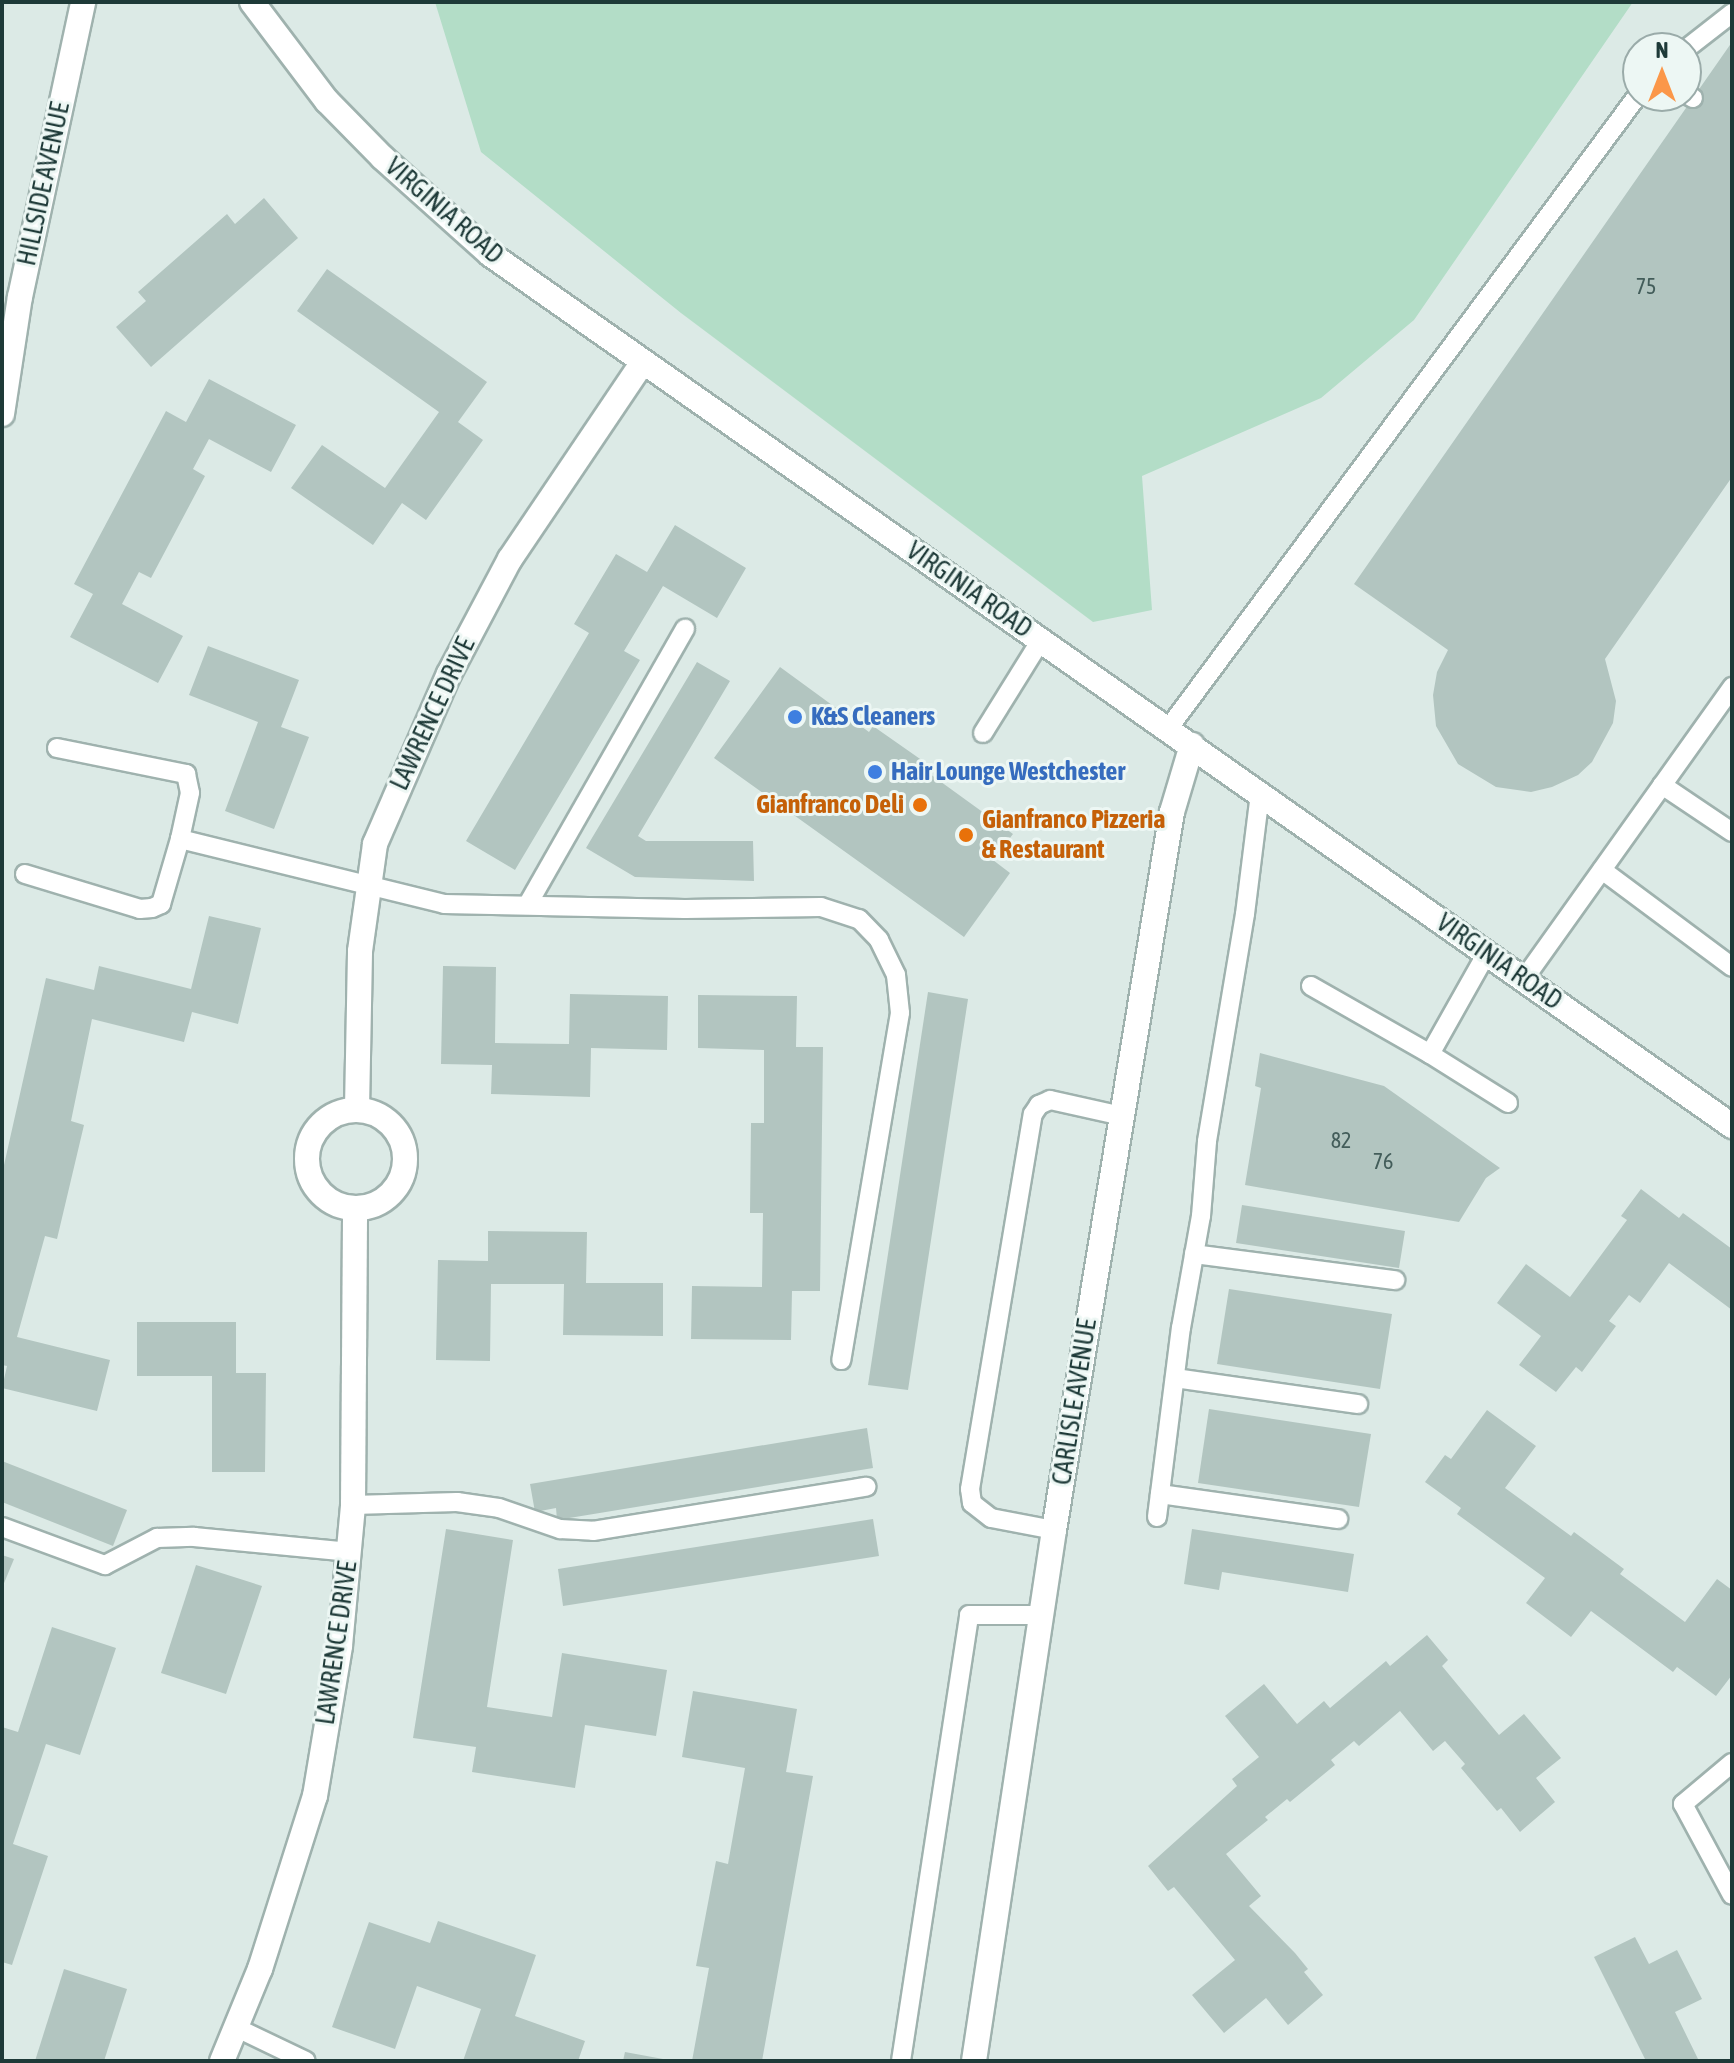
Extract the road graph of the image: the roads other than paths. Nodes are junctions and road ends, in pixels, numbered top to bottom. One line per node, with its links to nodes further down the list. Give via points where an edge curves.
1 (83, 2): 7 (street, HILLSIDE AVENUE, via 20,297)
2 (252, 2): 6 (street, VIRGINIA ROAD, via 327,101 383,158 490,254)
3 (1732, 13): 4 (lane)
4 (1702, 36)
5 (1625, 112): 11 (lane)
6 (642, 363): 9 (street, VIRGINIA ROAD); 21 (street, LAWRENCE DRIVE, via 510,559 462,649 395,793)
7 (2, 414)
8 (685, 629): 22 (lane)
9 (1041, 640): 11 (street, VIRGINIA ROAD); 12 (lane)
10 (1729, 698): 15 (lane)
11 (1168, 729): 13 (street, VIRGINIA ROAD)
12 (983, 733)
13 (1192, 745): 16 (street, VIRGINIA ROAD); 30 (street, CARLISLE AVENUE, via 1172,812)
14 (57, 748): 18 (lane, via 186,774 190,793)
15 (1662, 785): 17 (lane); 19 (lane)
16 (1260, 793): 23 (street, VIRGINIA ROAD); 33 (lane)
17 (1732, 832)
18 (180, 839): 20 (lane, via 161,904 152,908 140,909); 21 (lane)
19 (1602, 870): 24 (lane); 25 (lane)
20 (25, 874)
21 (366, 886): 22 (lane, via 444,904); 29 (street, LAWRENCE DRIVE)
22 (528, 904): 35 (lane, via 821,907 859,919 879,940 896,975 900,1013)
23 (1487, 953): 25 (street, VIRGINIA ROAD); 27 (lane)
24 (1732, 967)
25 (1524, 979): 31 (street, VIRGINIA ROAD)
26 (1311, 986): 27 (lane)
27 (1430, 1054): 28 (lane)
28 (1508, 1103)
29 (357, 1109): 32 (street, via 341,1111 316,1129 306,1158 315,1187 340,1206); 32 (street, via 386,1119 397,1130 406,1159 396,1189 371,1206)
30 (1122, 1116): 44 (street, CARLISLE AVENUE); 44 (lane, via 1050,1100 1033,1114 970,1489 972,1503 991,1518)
31 (1732, 1126)
32 (355, 1208): 40 (street, LAWRENCE DRIVE)
33 (1194, 1254): 34 (lane); 36 (lane)
34 (1395, 1280)
35 (841, 1360)
36 (1175, 1378): 37 (lane); 39 (lane)
37 (1358, 1404)
38 (866, 1487): 40 (lane, via 593,1531 560,1529 499,1508 457,1502)
39 (1160, 1494): 41 (lane); 42 (lane)
40 (353, 1505): 45 (street, LAWRENCE DRIVE)
41 (1157, 1517)
42 (1338, 1519)
43 (2, 1527): 45 (lane, via 105,1565 157,1538)
44 (1054, 1530): 46 (street, CARLISLE AVENUE)
45 (350, 1552): 49 (street, LAWRENCE DRIVE, via 315,1796)
46 (1041, 1615): 52 (lane, via 969,1615); 53 (street, CARLISLE AVENUE)
47 (1732, 1763): 48 (lane, via 1683,1804)
48 (1732, 1895)
49 (237, 2028): 50 (street, LAWRENCE DRIVE); 51 (lane)
50 (222, 2061)
51 (306, 2061)
52 (901, 2061)
53 (974, 2061)

